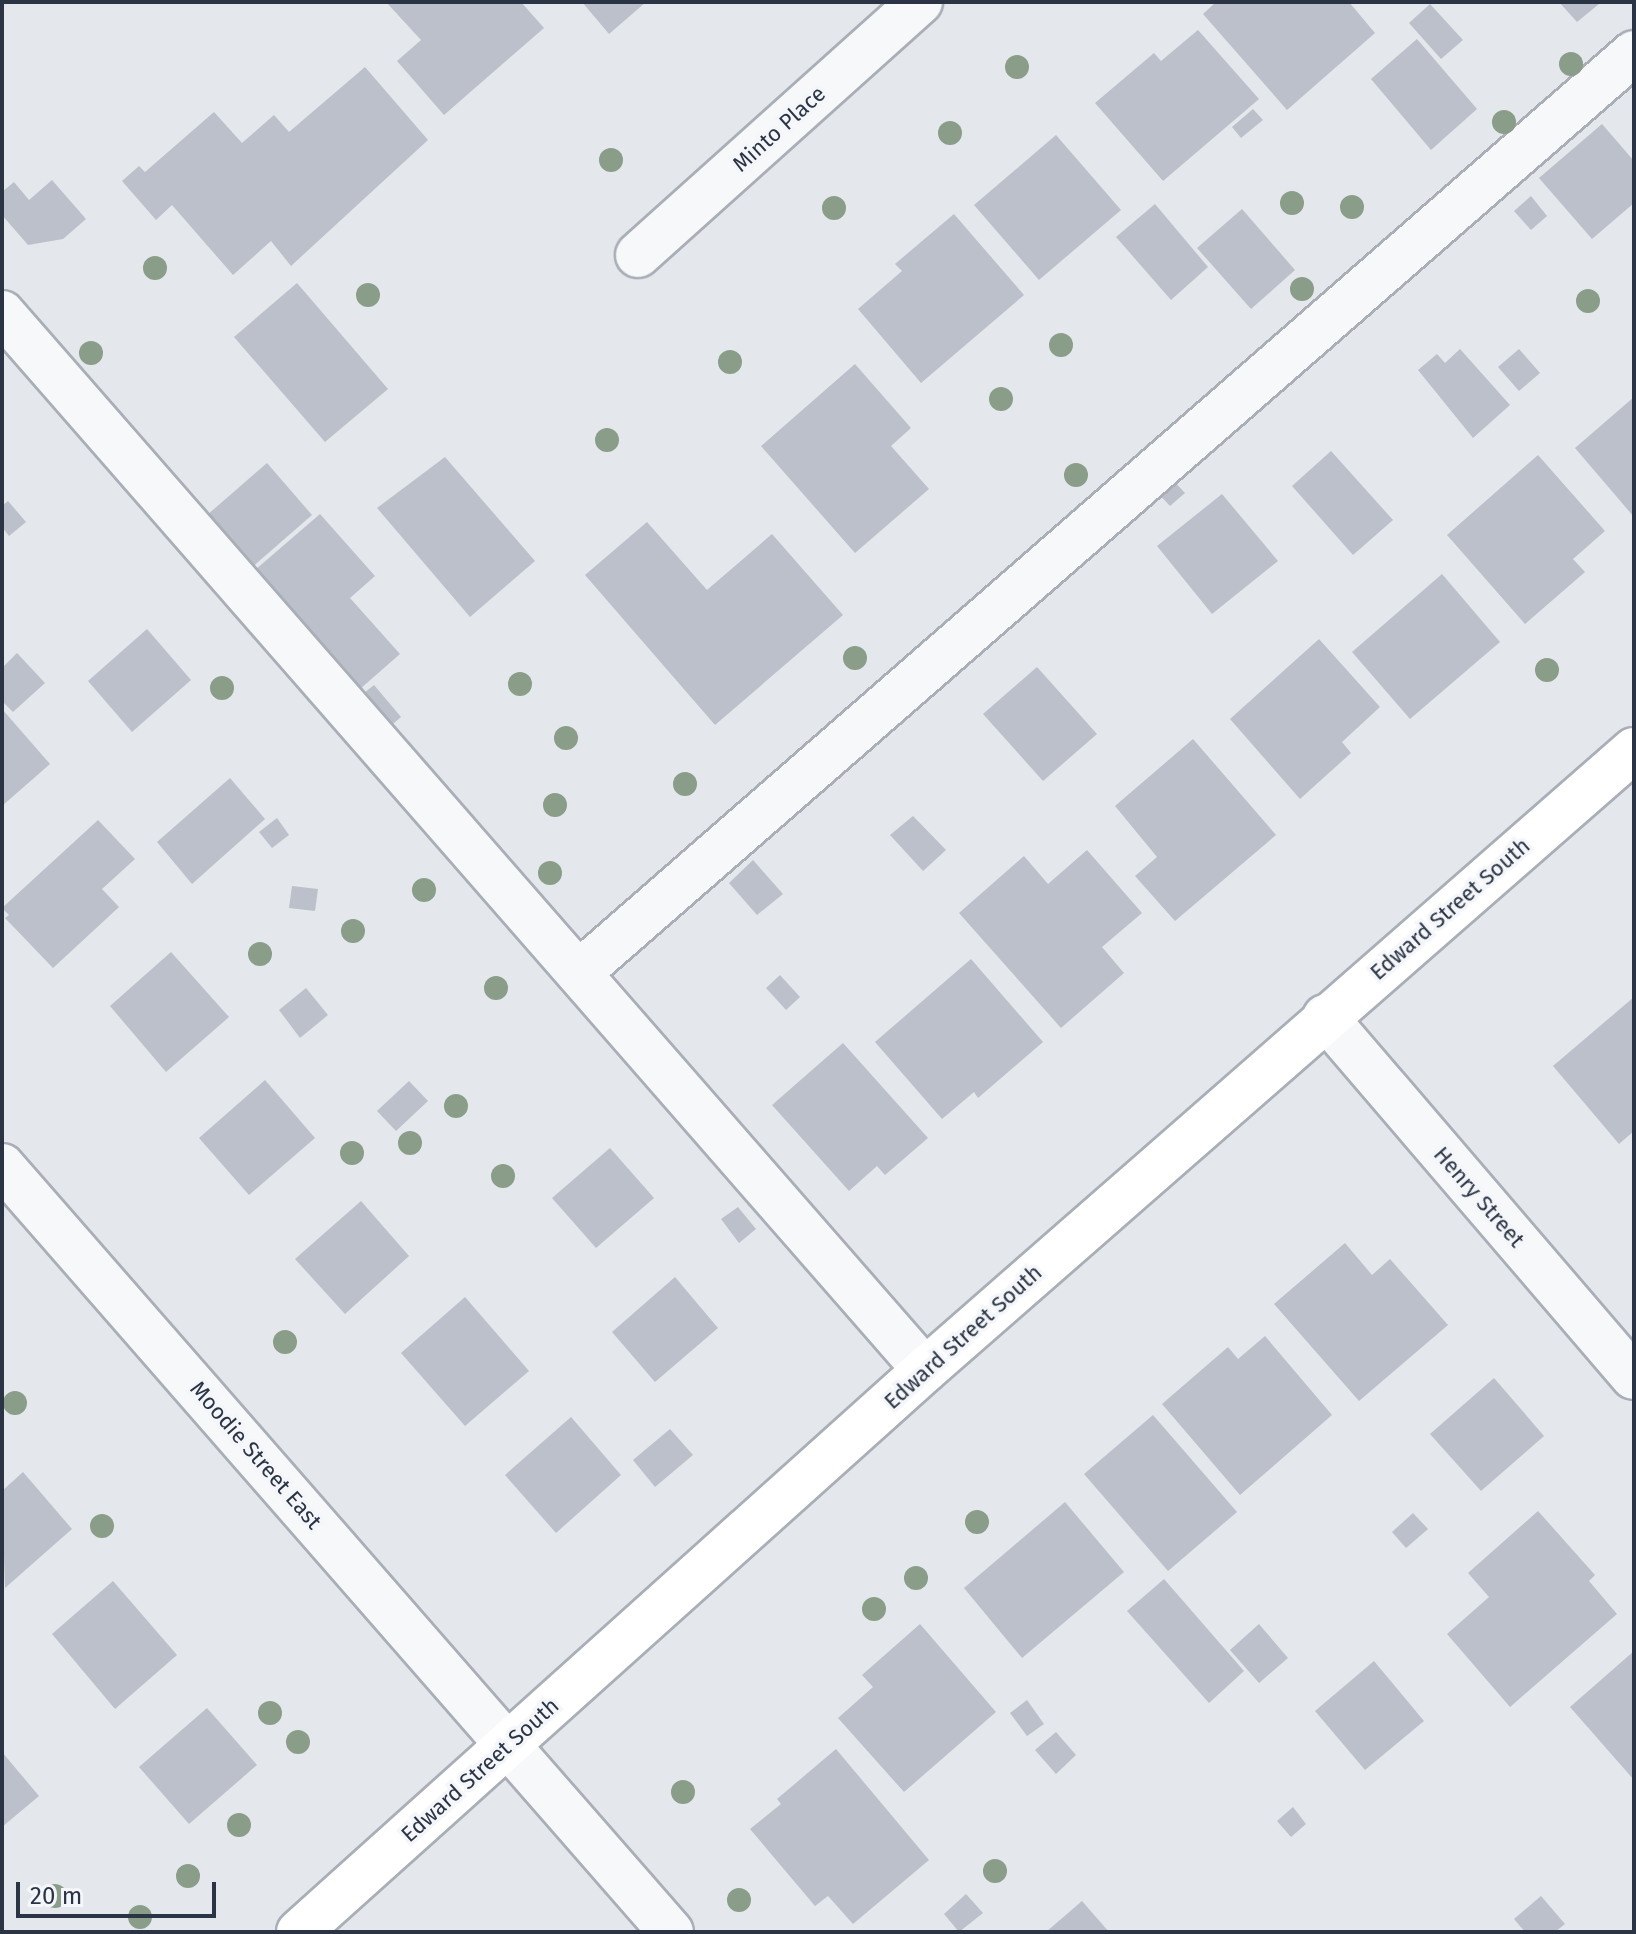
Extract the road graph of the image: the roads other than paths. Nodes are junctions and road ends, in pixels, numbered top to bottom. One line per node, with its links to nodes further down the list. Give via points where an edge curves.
1 (920, 2): 3 (street, Minto Place)
2 (1634, 53): 6 (street)
3 (638, 255)
4 (2, 313): 6 (street)
5 (1634, 750): 7 (main road, Edward Street South)
6 (581, 971): 9 (street)
7 (1325, 1017): 9 (main road, Edward Street South); 10 (street, Henry Street)
8 (2, 1166): 11 (street, Moodie Street East)
9 (925, 1370): 11 (main road, Edward Street South)
10 (1634, 1377)
11 (508, 1745): 12 (main road, Edward Street South); 13 (street, Moodie Street East)
12 (299, 1932)
13 (671, 1932)

